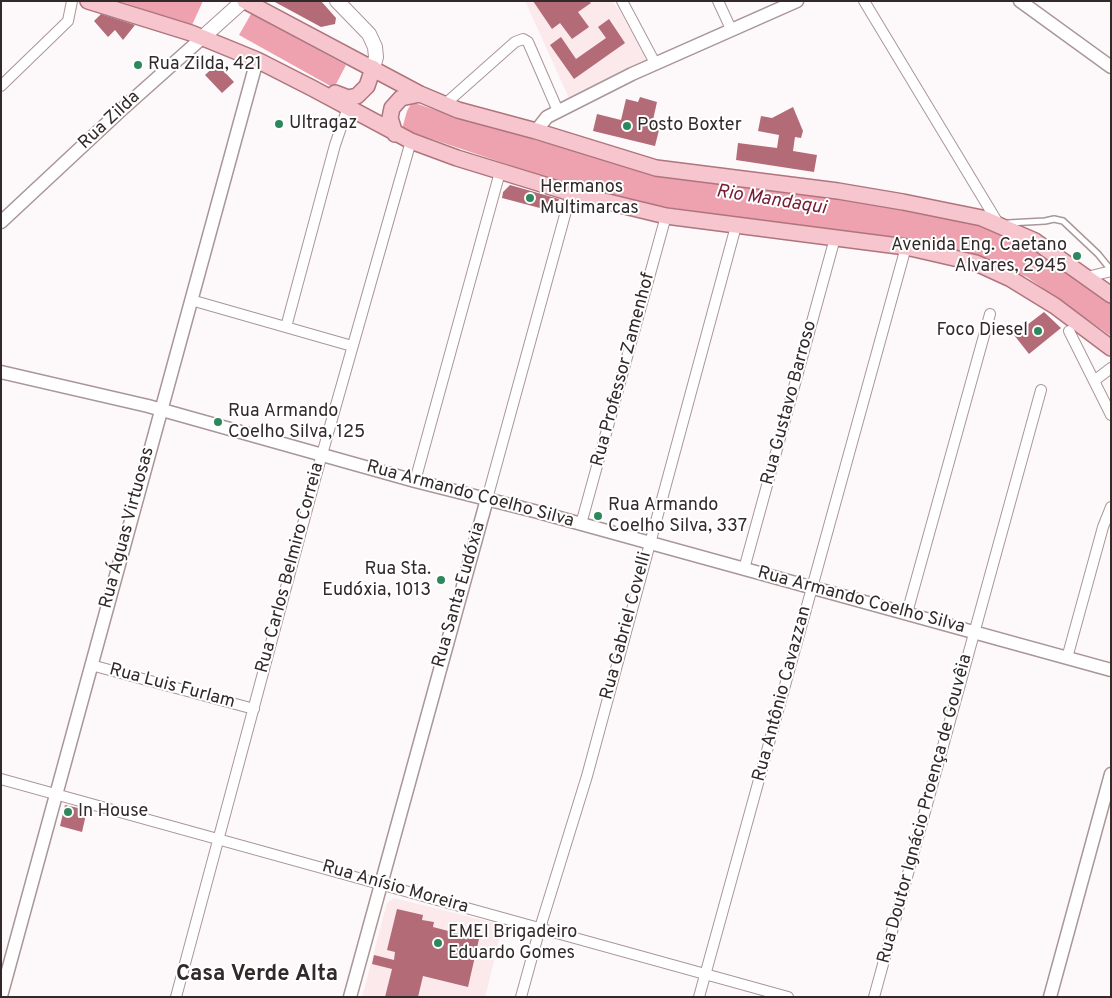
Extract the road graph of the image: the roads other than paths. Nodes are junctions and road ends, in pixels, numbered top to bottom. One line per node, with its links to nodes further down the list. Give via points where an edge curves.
1 (72, 1): 16 (street, via 68,21)
2 (88, 1): 11 (main road)
3 (244, 1): 11 (main road, Rua Zilda); 15 (main road)
4 (337, 1): 15 (main road, via 369,34 375,47)
5 (622, 1): 13 (street)
6 (718, 1): 10 (street)
7 (797, 1): 10 (street)
8 (864, 1): 29 (street)
9 (1020, 1): 14 (street)
10 (731, 29): 13 (street)
11 (202, 38): 12 (main road); 28 (street, Rua Zilda)
12 (257, 60): 17 (main road); 36 (street, Rua Águas Virtuosas)
13 (655, 63): 21 (street)
14 (1111, 67)
15 (373, 68): 17 (main road, via 367,86 353,98 322,87); 18 (main road)
16 (1, 86)
17 (312, 88): 20 (main road)
18 (420, 94): 19 (main road); 23 (main road, via 401,98 392,108 390,118)
19 (444, 105): 21 (street, via 515,42 523,39 528,42); 22 (main road)
20 (348, 107): 23 (main road); 38 (street)
21 (558, 111): 22 (street, via 547,117)
22 (536, 131): 29 (main road, via 656,168 894,200 968,214)
23 (395, 134): 24 (main road)
24 (411, 141): 25 (main road); 40 (street, Rua Carlos Belmiro Correia)
25 (500, 172): 26 (main road); 49 (street)
26 (571, 193): 27 (main road); 50 (street, Rua Santa Eudóxia)
27 (666, 216): 30 (main road); 52 (street, Rua Professor Zamenhof)
28 (3, 217)
29 (998, 224): 33 (lane, via 1063,221); 34 (main road, via 1035,241)
30 (736, 226): 31 (main road); 53 (street, Rua Gabriel Covelli)
31 (836, 238): 32 (main road); 54 (street, Rua Gustavo Barroso)
32 (906, 247): 41 (main road, via 976,263 1011,279 1055,306); 55 (street, Rua Antônio Cavazzan)
33 (1111, 271): 34 (street)
34 (1087, 277): 35 (main road)
35 (1111, 295)
36 (191, 300): 38 (street); 46 (street, Rua Águas Virtuosas)
37 (990, 314): 56 (street)
38 (286, 327): 40 (street)
39 (1069, 332): 44 (street)
40 (352, 346): 48 (street, Rua Carlos Belmiro Correia)
41 (1111, 348)
42 (1111, 368): 44 (street)
43 (1, 372): 46 (street, Rua Armando Coelho Silva)
44 (1094, 380): 47 (street)
45 (1041, 390): 57 (street, Rua Doutor Ignácio Proença de Gouvêia)
46 (160, 410): 48 (street, Rua Armando Coelho Silva); 59 (street, Rua Águas Virtuosas)
47 (1111, 415)
48 (322, 455): 49 (street, Rua Armando Coelho Silva); 61 (street, Rua Carlos Belmiro Correia)
49 (415, 481): 50 (street, Rua Armando Coelho Silva)
50 (487, 500): 52 (street, Rua Armando Coelho Silva); 67 (street, Rua Santa Eudóxia)
51 (1111, 507): 58 (street)
52 (581, 524): 53 (street, Rua Armando Coelho Silva)
53 (650, 543): 54 (street, Rua Armando Coelho Silva); 68 (street, Rua Gabriel Covelli, via 587,776)
54 (744, 569): 55 (street, Rua Armando Coelho Silva)
55 (812, 588): 56 (street, Rua Armando Coelho Silva); 69 (street, Rua Antônio Cavazzan)
56 (907, 613): 57 (street, Rua Armando Coelho Silva)
57 (974, 632): 58 (street, Rua Armando Coelho Silva); 76 (street, Rua Doutor Ignácio Proença de Gouvêia)
58 (1066, 658): 60 (street, Rua Armando Coelho Silva)
59 (91, 665): 61 (street, Rua Luis Furlam); 64 (street, Rua Águas Virtuosas)
60 (1111, 670)
61 (254, 709): 66 (street, Rua Carlos Belmiro Correia)
62 (1111, 774): 65 (street)
63 (1, 778): 64 (street, Rua Anísio Moreira)
64 (56, 794): 66 (street, Rua Anísio Moreira); 70 (street, Rua Águas Virtuosas)
65 (1107, 804): 77 (street)
66 (219, 839): 67 (street, Rua Anísio Moreira); 71 (street, Rua Carlos Belmiro Correia)
67 (380, 884): 68 (street, Rua Anísio Moreira); 72 (street, Rua Santa Eudóxia)
68 (540, 928): 69 (street, Rua Anísio Moreira); 73 (street, Rua Gabriel Covelli)
69 (706, 974): 74 (street, Rua Antônio Cavazzan); 75 (street, Rua Anísio Moreira)
70 (1, 996)
71 (176, 997)
72 (350, 997)
73 (521, 997)
74 (699, 997)
75 (788, 997)
76 (874, 997)
77 (1050, 997)

